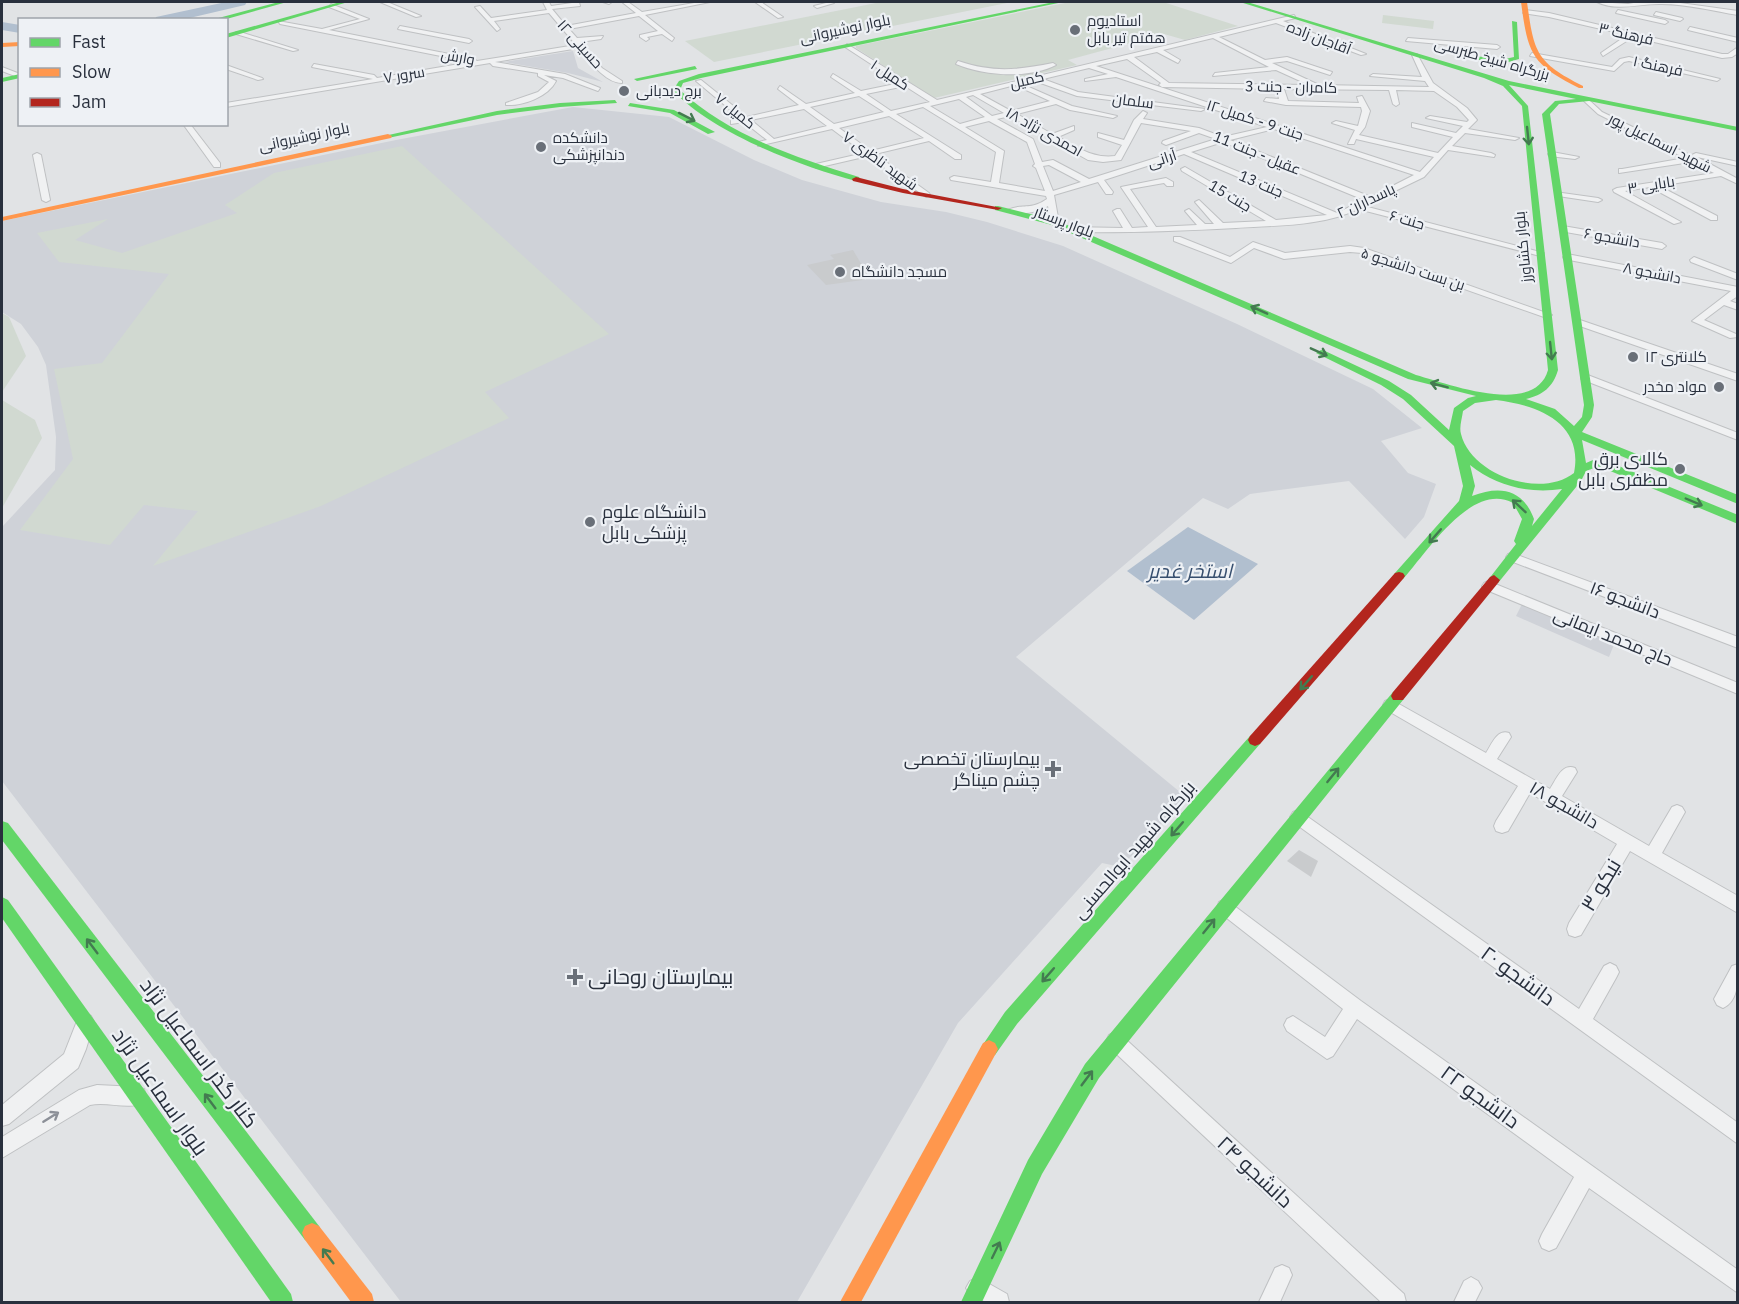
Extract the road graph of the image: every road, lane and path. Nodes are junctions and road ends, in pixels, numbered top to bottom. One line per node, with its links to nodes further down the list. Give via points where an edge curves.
1 (284, 2): 25 (main road)
2 (345, 2): 15 (main road)
3 (383, 2): 28 (street)
4 (576, 2): 22 (street, via 578,5)
5 (624, 2): 26 (street)
6 (707, 2): 14 (street)
7 (758, 2): 29 (street)
8 (829, 2): 17 (street); 20 (street)
9 (1022, 2): 101 (main road, بلوار نوشیروانی)
10 (1060, 2): 61 (main road, بلوار نوشیروانی)
11 (1244, 2): 24 (main road, بزرگراه شیخ طبرسی)
12 (1512, 2): 75 (main road, via 1518,57)
13 (1600, 2): 16 (street)
14 (693, 3): 26 (street)
15 (332, 4): 33 (main road); 42 (street, via 366,19)
16 (1610, 4): 18 (street); 36 (street, via 1607,9)
17 (818, 6)
18 (1628, 6): 27 (street, via 1665,2); 31 (street)
19 (478, 7): 32 (street)
20 (837, 7)
21 (1524, 7): 46 (street, فرهنگ ۳); 74 (main road)
22 (549, 8): 23 (street); 32 (street); 38 (street, حسینی ۱۲)
23 (580, 8)
24 (1293, 9): 35 (street, کمیل); 44 (main road, بزرگراه شیخ طبرسی)
25 (249, 10): 30 (main road); 33 (main road)
26 (642, 14): 34 (street); 43 (street)
27 (1737, 14)
28 (418, 16)
29 (780, 17)
30 (221, 18)
31 (1680, 19)
32 (490, 20): 40 (street)
33 (277, 21): 42 (street, وارش); 45 (main road)
34 (604, 21): 38 (street); 41 (street)
35 (1276, 21): 48 (street, کمیل); 69 (street, آقاجان زاده)
36 (1665, 22)
37 (400, 28): 47 (street)
38 (566, 28): 56 (street, حسینی ۱۲)
39 (1690, 28): 54 (street)
40 (497, 29)
41 (612, 29)
42 (320, 30): 65 (street, وارش)
43 (664, 32): 50 (street, via 642,36); 51 (street)
44 (1345, 32): 53 (main road, بزرگراه شیخ طبرسی, via 1290,10 1296,6 1311,8); 71 (main road, بزرگراه شیخ طبرسی)
45 (230, 33): 67 (street)
46 (1632, 35): 64 (street, فرهنگ ۳); 70 (street)
47 (442, 36): 52 (street); 55 (street)
48 (1213, 36): 66 (street, کمیل); 78 (street)
49 (601, 37): 56 (street, سرور ۷)
50 (646, 39)
51 (672, 39)
52 (432, 40)
53 (1408, 40): 62 (street); 63 (main road, بزرگراه شیخ طبرسی)
54 (1737, 40)
55 (470, 41)
56 (580, 43): 77 (street, سرور ۷); 112 (street, حسینی ۱۲)
57 (1695, 43): 64 (street)
58 (18, 44): 60 (main road)
59 (423, 44): 65 (street)
60 (2, 45)
61 (846, 46): 108 (street, کمیل ۱); 120 (main road, بلوار نوشیروانی, via 699,76 681,82)
62 (1497, 47)
63 (1432, 48): 73 (main road, بزرگراه شیخ طبرسی); 113 (main road, via 1460,59 1529,75 1540,82 1536,86)
64 (1687, 48): 68 (street, فرهنگ ۳, via 1727,57)
65 (414, 49): 77 (street, وارش)
66 (1157, 49): 72 (street, کمیل); 76 (street)
67 (295, 50)
68 (1737, 50)
69 (1363, 54)
70 (1603, 54)
71 (1415, 55): 97 (main road, بزرگراه شیخ طبرسی); 102 (street)
72 (1128, 56): 81 (street, کمیل); 110 (street)
73 (1473, 58): 75 (main road); 115 (main road, بزرگراه شیخ طبرسی)
74 (1536, 59): 75 (main road, via 1526,66); 103 (street, فرهنگ ۱, via 1614,69 1624,59 1644,60); 115 (main road, via 1552,74)
75 (1513, 60)
76 (1178, 61)
77 (482, 62): 86 (street, وارش); 98 (street, سرور ۷)
78 (1264, 62): 83 (street); 87 (street, via 1287,59)
79 (958, 63): 81 (street, via 994,73 1065,63)
80 (314, 66): 98 (street)
81 (1088, 66): 90 (street, جنت 9 - کمیل ۱۲); 99 (street, کمیل)
82 (1217, 66): 89 (street)
83 (1277, 68): 89 (street); 117 (street)
84 (2, 69): 92 (street)
85 (228, 69): 88 (street)
86 (532, 72): 112 (street, وارش); 134 (street, via 553,81 551,87)
87 (1330, 73)
88 (246, 74): 96 (street); 100 (street)
89 (1226, 74): 91 (street)
90 (1116, 75): 105 (street); 109 (street, جنت 9 - کمیل ۱۲)
91 (1215, 75)
92 (18, 76)
93 (18, 76): 104 (main road)
94 (833, 76): 122 (street)
95 (1373, 76): 102 (street)
96 (236, 77)
97 (1487, 77): 113 (main road, بزرگراه شیخ طبرسی); 131 (main road, via 1505,85)
98 (385, 78): 137 (street, سرور ۷)
99 (1034, 78): 107 (street, کمیل); 132 (street, سلمان, via 1077,94)
100 (260, 79)
101 (637, 79): 112 (main road, بلوار نوشیروانی); 120 (main road, بلوار پرستار, via 664,80)
102 (1427, 79): 119 (street)
103 (1717, 79)
104 (2, 80)
105 (1087, 80)
106 (699, 81): 151 (street, کمیل ۷)
107 (1015, 83): 121 (street, کمیل); 130 (street)
108 (904, 84): 122 (street); 129 (street, کمیل ۱)
109 (1148, 85): 110 (street, کامران - جنت 3); 144 (street, جنت 9 - کمیل ۱۲)
110 (1167, 85): 114 (street, کامران - جنت 3)
111 (1355, 85): 117 (street, کامران - جنت 3); 118 (street, کامران - جنت 3); 140 (street)
112 (609, 86): 124 (main road, بلوار نوشیروانی); 128 (main road, via 607,97)
113 (1519, 86): 126 (main road, بزرگراه شیخ طبرسی)
114 (1280, 87): 117 (street, کامران - جنت 3); 127 (street)
115 (1581, 87): 152 (main road, بزرگراه شیخ طبرسی)
116 (780, 88): 141 (street, شهید ناظری ۷)
117 (1321, 88)
118 (1392, 89): 119 (street, کامران - جنت 3); 135 (street)
119 (1435, 89): 165 (street, via 1467,110 1473,120)
120 (676, 90): 138 (main road, بلوار نوشیروانی, via 664,100); 172 (main road, بلوار پرستار, via 733,131)
121 (974, 93): 123 (street, کمیل); 146 (street, احمدی نژاد ۱۸)
122 (860, 94): 141 (street); 143 (street)
123 (960, 96): 129 (street, کمیل); 148 (street)
124 (559, 100): 128 (main road, بلوار نوشیروانی); 134 (main road, بلوار نوشیروانی); 220 (main road, بلوار نوشیروانی)
125 (1266, 100): 127 (street)
126 (1586, 100): 136 (main road); 163 (main road, بزرگراه شیخ طبرسی); 178 (street, شهید اسماعیل پور, via 1600,113)
127 (1283, 101): 133 (street)
128 (615, 102): 138 (main road, بلوار نوشیروانی)
129 (935, 102): 139 (street, کمیل)
130 (1056, 102): 142 (street); 146 (street)
131 (1523, 102): 136 (main road, via 1534,98); 232 (main road, بلوار کشاورز, one-way to 232)
132 (1150, 103): 144 (street, سلمان); 153 (street)
133 (1298, 103): 140 (street); 145 (street)
134 (508, 104): 189 (main road, بلوار نوشیروانی)
135 (1396, 104)
136 (1554, 104): 180 (main road, via 1546,114)
137 (228, 105)
138 (630, 105): 247 (main road, بلوار پرستار, one-way to 247, via 680,114 751,152 845,187 1011,221 1055,234 1395,390 1418,406)
139 (924, 105): 143 (street, کمیل); 158 (street)
140 (1364, 105): 162 (street)
141 (804, 106): 151 (street); 157 (street, شهید ناظری ۷)
142 (1089, 112): 147 (street); 149 (street)
143 (890, 113): 157 (street, کمیل); 170 (street)
144 (1233, 113): 160 (street, جنت 9 - کمیل ۱۲)
145 (1301, 113)
146 (1011, 114): 148 (street); 168 (street, احمدی نژاد ۱۸)
147 (1113, 116)
148 (990, 118): 158 (street); 191 (street, via 1030,141)
149 (1077, 118)
150 (1430, 118): 165 (street)
151 (746, 119): 154 (street); 172 (street, کمیل ۷)
152 (1737, 119)
153 (1138, 120): 164 (street, عقیل - جنت 11); 174 (street)
154 (734, 122)
155 (1336, 123): 162 (street)
156 (188, 126): 189 (street)
157 (833, 126): 172 (street, کمیل); 179 (street, شهید ناظری ۷)
158 (959, 126): 202 (street, via 1000,151)
159 (1415, 126): 165 (street)
160 (1274, 127): 171 (street, آرانی); 176 (street, جنت 9 - کمیل ۱۲)
161 (1071, 128): 168 (street)
162 (1360, 129): 167 (street)
163 (1737, 129)
164 (1199, 130): 171 (street, عقیل - جنت 11); 173 (street)
165 (1464, 131): 169 (street); 175 (street, پاسداران ۲)
166 (1101, 135): 174 (street)
167 (1356, 136): 176 (street); 183 (street, via 1402,143)
168 (1050, 137): 186 (street, احمدی نژاد ۱۸, via 1091,158)
169 (1515, 138)
170 (929, 139): 179 (street); 184 (street)
171 (1225, 139): 177 (street, آرانی); 210 (street, عقیل - جنت 11)
172 (766, 142): 190 (main road, بلوار پرستار)
173 (1166, 143)
174 (1127, 144): 186 (street)
175 (1448, 148): 182 (street); 183 (street, پاسداران ۲)
176 (1343, 150): 196 (street, جنت 9 - کمیل ۱۲)
177 (1185, 152): 192 (street, آرانی); 218 (street, جنت 13)
178 (1679, 152): 187 (street, شهید اسماعیل پور); 188 (street)
179 (869, 153): 190 (street); 207 (street, شهید ناظری ۷)
180 (1552, 154): 185 (street); 206 (main road)
181 (38, 155): 209 (street)
182 (1491, 155)
183 (1441, 156): 196 (street, پاسداران ۲)
184 (958, 157)
185 (1575, 157)
186 (1118, 158): 192 (street)
187 (1694, 159): 194 (street); 195 (street, شهید اسماعیل پور)
188 (1737, 164)
189 (217, 165): 209 (main road, بلوار نوشیروانی)
190 (819, 166): 207 (main road, بلوار پرستار)
191 (1038, 166): 199 (street, via 1050,162); 208 (street)
192 (1134, 168): 198 (street, آرانی); 201 (street)
193 (1185, 169): 223 (street, جنت 15)
194 (1622, 171)
195 (1722, 174): 200 (street, شهید اسماعیل پور); 204 (street, بابایی ۳)
196 (1421, 175): 210 (street, پاسداران ۲)
197 (954, 178): 202 (street)
198 (1099, 178): 199 (street, آرانی); 205 (street)
199 (1088, 182): 208 (street, آرانی)
200 (1737, 182)
201 (1150, 183): 203 (street, via 1166,180); 228 (street, via 1125,187)
202 (995, 184): 208 (street)
203 (1170, 184)
204 (1651, 185): 219 (street); 221 (street, بابایی ۳, via 1617,190)
205 (1109, 192)
206 (1558, 194): 211 (street); 227 (main road)
207 (926, 195): 215 (main road, بلوار پرستار)
208 (1050, 197): 215 (street, آرانی, via 1038,208); 222 (street)
209 (46, 200): 214 (main road, بلوار نوشیروانی)
210 (1372, 200): 213 (street, پاسداران ۲)
211 (1598, 200)
212 (1199, 202): 224 (street)
213 (1359, 207): 218 (street, پاسداران ۲); 232 (street, جنت ۶)
214 (2, 209)
215 (1012, 210): 222 (main road, بلوار پرستار)
216 (1117, 211): 229 (street)
217 (1189, 211): 225 (street)
218 (1337, 216): 223 (street, پاسداران ۲)
219 (1714, 218)
220 (2, 219)
221 (1677, 222)
222 (1055, 223): 226 (main road, بلوار پرستار)
223 (1275, 223): 224 (street, پاسداران ۲)
224 (1221, 226): 225 (street, پاسداران ۲)
225 (1203, 227): 228 (street, پاسداران ۲)
226 (1071, 229): 229 (street, پاسداران ۲); 244 (main road, بلوار پرستار, one-way to 226, via 1449,388 1403,374)
227 (1563, 229): 231 (street, دانشجو ۶); 233 (main road)
228 (1154, 230): 229 (street, پاسداران ۲)
229 (1130, 231)
230 (1177, 239): 239 (street, بن بست دانشجو ۵, via 1231,260 1253,245 1284,256 1364,251)
231 (1662, 246)
232 (1541, 255): 239 (main road, بلوار کشاورز)
233 (1567, 257): 236 (street, دانشجو ۸); 240 (main road)
234 (1694, 260): 235 (street)
235 (1737, 277)
236 (1737, 291): 237 (street)
237 (1723, 302): 238 (street); 241 (street, via 1697,321)
238 (1737, 307)
239 (1547, 315): 244 (main road, بلوار کشاورز, one-way to 244, via 1552,380 1535,395)
240 (1577, 322): 242 (main road); 243 (street)
241 (1733, 336)
242 (1585, 377): 245 (main road, via 1589,412); 246 (street)
243 (1737, 378)
244 (1500, 397): 245 (main road, via 1551,412); 247 (main road, via 1472,400 1458,410)
245 (1575, 433): 248 (main road); 249 (main road)
246 (1737, 436)
247 (1458, 446): 248 (main road, via 1485,471 1522,485 1559,486); 250 (main road, بزرگراه شهید ابوالحسنی, via 1469,486)
248 (1579, 473): 251 (main road, one-way to 251, via 1593,464 1605,465); 252 (main road)
249 (1736, 495)
250 (1460, 508): 252 (main road, one-way to 250, via 1528,519 1524,509 1503,495 1487,493 1473,496); 291 (main road, بزرگراه شهید ابوالحسنی, one-way to 291, via 1011,1018 987,1052)
251 (1737, 520)
252 (1512, 557): 253 (main road); 254 (street, دانشجو ۱۶)
253 (1488, 586): 255 (street, حاج محمد ایمانی); 256 (main road)
254 (1737, 643)
255 (1737, 689)
256 (1390, 705): 258 (street, دانشجو ۱۸); 263 (main road, one-way to 256)
257 (1504, 737): 258 (street)
258 (1488, 761): 260 (street, دانشجو ۱۸)
259 (1570, 772): 261 (street)
260 (1527, 784): 261 (street, دانشجو ۱۸); 264 (street)
261 (1552, 799): 266 (street, دانشجو ۱۸)
262 (1677, 812): 267 (street)
263 (1298, 818): 269 (main road); 277 (street, دانشجو ۲۰)
264 (1502, 826)
265 (2, 828): 290 (main road, کنار گذر اسماعیل نژاد, one-way to 265)
266 (1627, 842): 267 (street, دانشجو ۱۸); 271 (street, نیکو ۳)
267 (1652, 855): 268 (street, دانشجو ۱۸)
268 (1737, 905)
269 (1225, 907): 275 (street, دانشجو ۲۲); 279 (main road, one-way to 269)
270 (3, 911): 276 (main road, بلوار اسماعیل نژاد)
271 (1575, 929)
272 (1610, 972): 277 (street)
273 (1737, 972): 274 (street)
274 (1723, 999)
275 (1355, 1006): 278 (street, via 1327,1050); 284 (street, دانشجو ۲۲)
276 (85, 1022): 280 (main road, بلوار اسماعیل نژاد); 281 (street, via 71,1061)
277 (1581, 1022): 282 (street, دانشجو ۲۰)
278 (1293, 1025)
279 (1115, 1041): 288 (main road, one-way to 279, via 1062,1116); 294 (street, دانشجو ۲۴)
280 (137, 1096): 283 (street, one-way to 280, via 86,1097); 289 (main road, بلوار اسماعیل نژاد)
281 (2, 1117)
282 (1737, 1135)
283 (2, 1148)
284 (1586, 1174): 285 (street); 287 (street, دانشجو ۲۲)
285 (1550, 1241)
286 (1282, 1275): 293 (street)
287 (1737, 1283)
288 (974, 1295): 292 (street)
289 (283, 1302)
290 (364, 1302)
291 (850, 1302)
292 (999, 1302)
293 (1269, 1302)
294 (1396, 1302)

